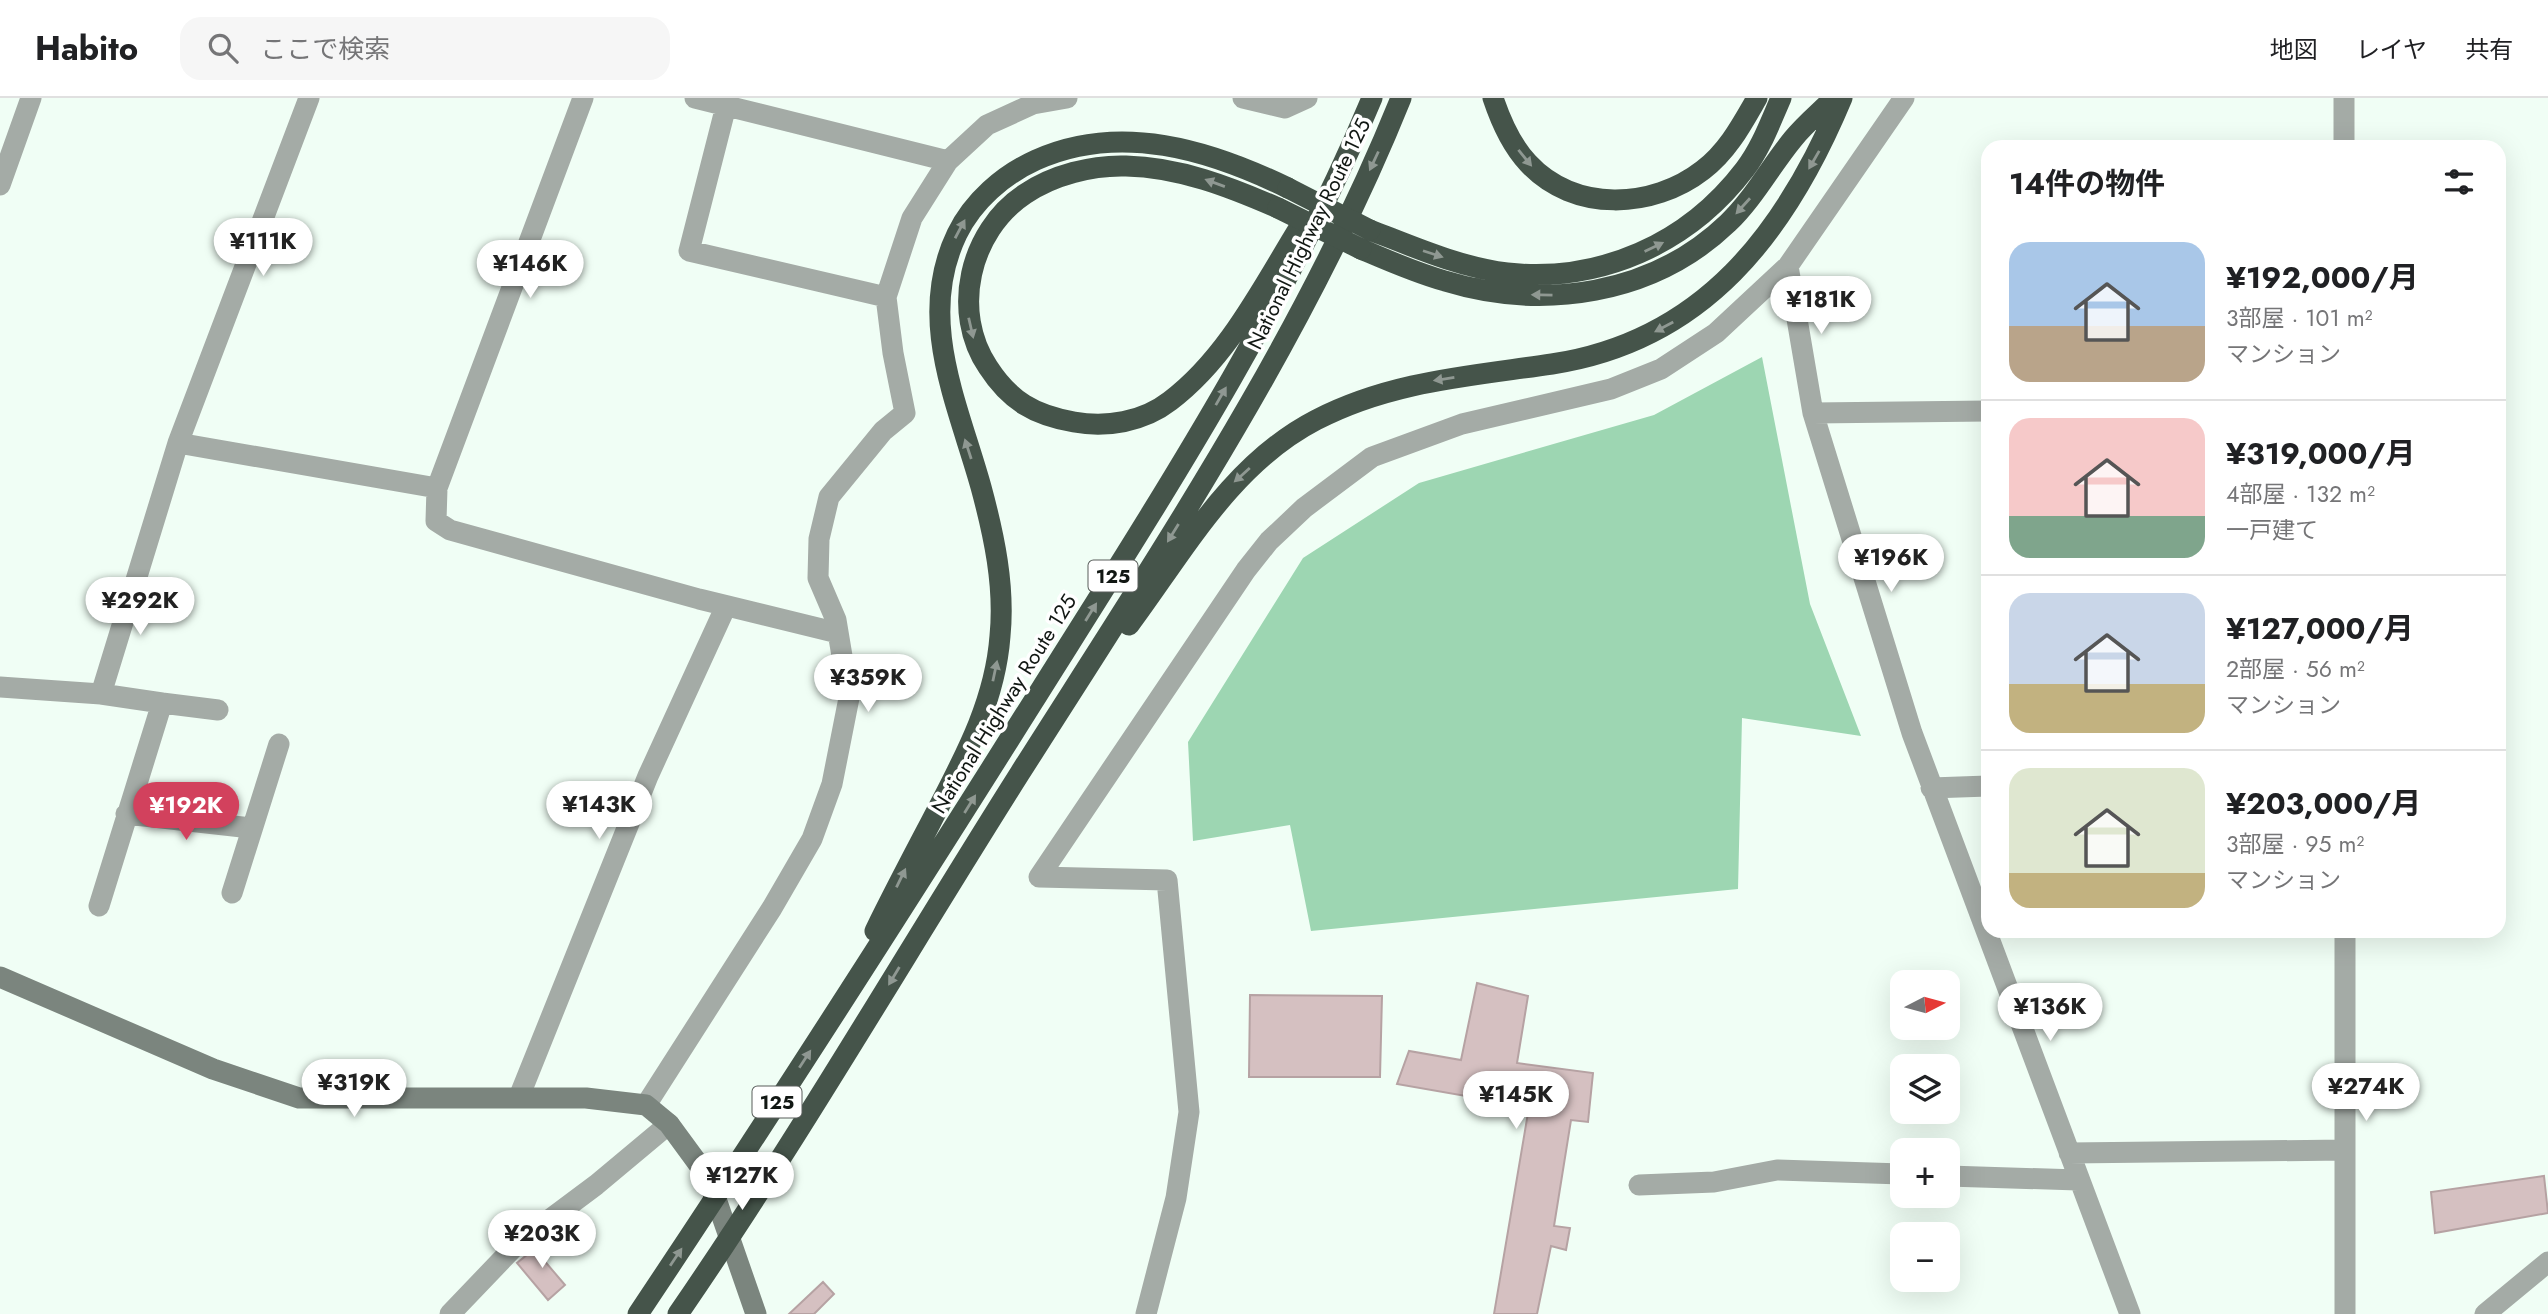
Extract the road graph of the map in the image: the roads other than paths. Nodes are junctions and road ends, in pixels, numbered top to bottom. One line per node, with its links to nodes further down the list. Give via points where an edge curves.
1 (31, 98): 21 (street)
2 (309, 98): 27 (street)
3 (583, 98): 28 (street)
4 (695, 98): 17 (street)
5 (1068, 98): 20 (street, via 1032,104 987,125)
6 (1243, 98): 7 (street, via 1285,108)
7 (1307, 98)
8 (1371, 98): 18 (highway, National Highway Route 125 / 125)
9 (1401, 98): 36 (highway, National Highway Route 125 / 125, one-way to 36, via 1332,252 1241,420)
10 (1493, 98): 11 (highway, one-way to 11, via 1511,141 1545,178 1588,196 1636,200 1659,195 1704,169 1724,150)
11 (1757, 98)
12 (1781, 98): 22 (highway, one-way to 12, via 1506,273 1539,274 1614,263 1663,243 1705,213 1745,170)
13 (1834, 98): 22 (highway, one-way to 22, via 1793,139 1749,201 1712,237 1668,267 1622,285 1564,295 1500,293 1447,282)
14 (1842, 98): 36 (highway, one-way to 36, via 1821,149 1757,246 1720,286 1673,323 1614,350 1584,358 1375,394 1314,421 1261,458 1212,509)
15 (1903, 98): 23 (street)
16 (2343, 98): 19 (street)
17 (726, 106): 20 (street); 24 (street, via 689,251)
18 (1358, 130): 22 (highway, one-way to 18, bridge, via 1278,208 1186,173 1123,165 1072,173 1023,195 990,230 970,276 969,326 980,355 1002,388 1024,406 1093,425 1145,415 1168,403 1217,354 1253,304); 47 (highway, National Highway Route 125 / 125, one-way to 18, via 1156,509 1267,317)
19 (2344, 140)
20 (948, 161): 24 (street, via 912,218)
21 (0, 185)
22 (1365, 239): 47 (highway, one-way to 22, bridge, via 969,748 996,671 1002,607 994,540 948,379 940,321 943,270 961,225 976,204 1016,169 1089,144 1146,143 1218,157 1288,188)
23 (1788, 266): 26 (street); 64 (street, via 1716,333 1661,369 1611,389 1411,440 1372,457 1304,508 1246,570 1039,877 1167,880 1189,1112 1176,1198)
24 (886, 298): 30 (street, via 905,413 883,431 829,497 819,539 818,578)
25 (1981, 411): 26 (street)
26 (1813, 413): 38 (street)
27 (178, 443): 28 (street); 32 (street)
28 (438, 488): 29 (street, via 436,521 450,530)
29 (726, 606): 30 (street); 48 (street, via 649,776)
30 (838, 633): 49 (street, via 849,698 832,784 812,839)
31 (0, 687): 32 (street)
32 (101, 694): 33 (street)
33 (162, 703): 34 (street); 39 (street)
34 (218, 710)
35 (279, 744): 40 (street)
36 (1020, 773): 58 (highway, National Highway Route 125 / 125, one-way to 58)
37 (1981, 786): 38 (street)
38 (1931, 788): 43 (street)
39 (126, 814): 40 (street); 42 (street)
40 (251, 828): 41 (street)
41 (232, 892)
42 (99, 906)
43 (1981, 920)
44 (1988, 938): 52 (street)
45 (2345, 938): 51 (street)
46 (0, 977): 48 (street, via 213,1069 299,1098)
47 (839, 1005): 57 (highway, National Highway Route 125 / 125, one-way to 47)
48 (519, 1097): 49 (street)
49 (646, 1105): 50 (street)
50 (669, 1124): 57 (street, via 697,1160); 60 (street, via 517,1244)
51 (2345, 1150): 52 (street); 66 (street)
52 (2069, 1153): 55 (street)
53 (1890, 1174): 56 (street, via 1777,1170 1714,1182)
54 (1960, 1176): 55 (street)
55 (2078, 1180): 65 (street)
56 (1639, 1185)
57 (716, 1199): 58 (street); 61 (highway, National Highway Route 125 / 125, one-way to 57)
58 (730, 1239): 62 (highway, National Highway Route 125 / 125); 63 (street)
59 (2548, 1262): 67 (street)
60 (450, 1314)
61 (638, 1314)
62 (678, 1314)
63 (756, 1314)
64 (1146, 1314)
65 (2130, 1314)
66 (2345, 1314)
67 (2485, 1314)

